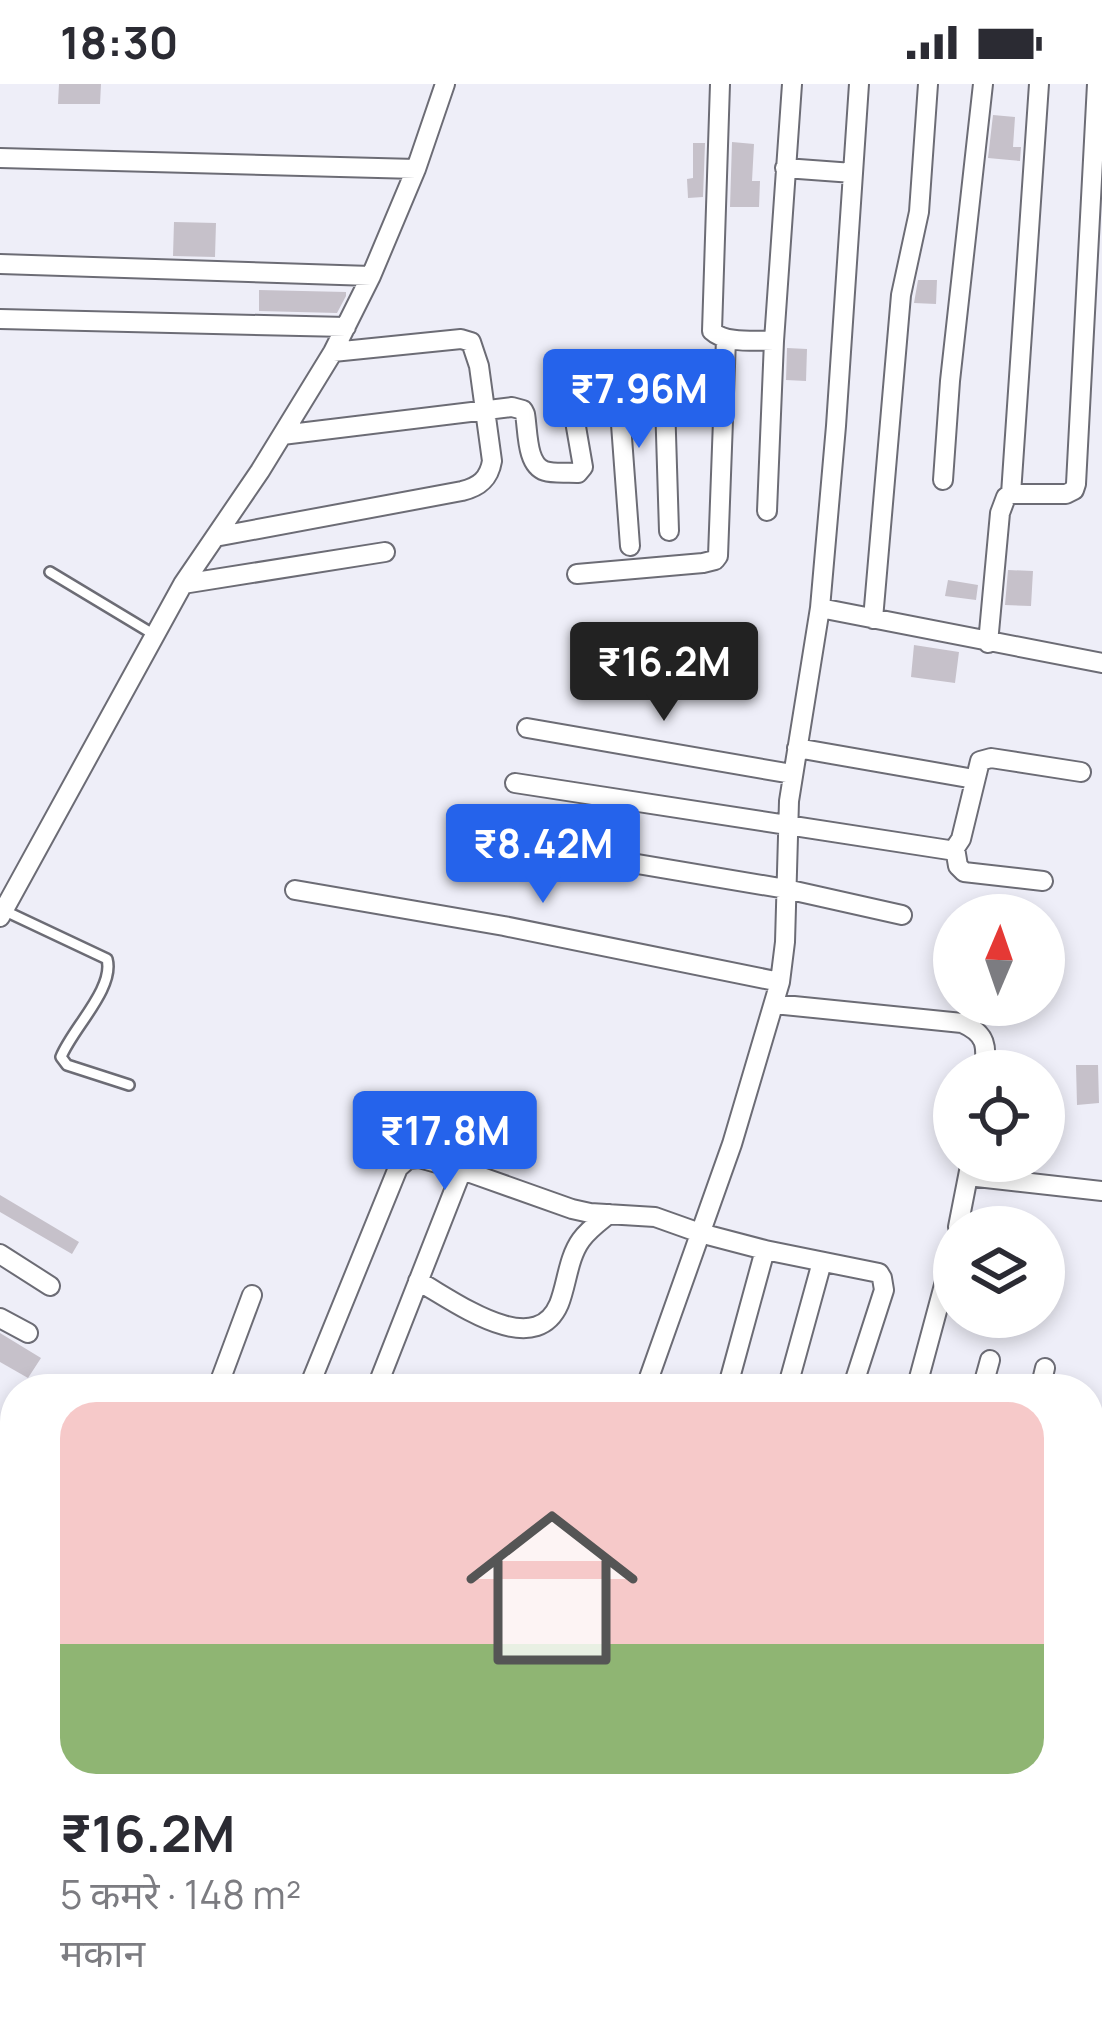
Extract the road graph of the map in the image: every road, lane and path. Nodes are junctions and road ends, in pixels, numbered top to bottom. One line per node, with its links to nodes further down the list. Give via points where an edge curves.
1 (445, 84): 11 (street)
2 (720, 84): 17 (street, via 710,326)
3 (792, 84): 10 (street)
4 (859, 84): 12 (street)
5 (928, 84): 36 (street)
6 (983, 84): 25 (street)
7 (1039, 84): 26 (street)
8 (1097, 84): 26 (street, via 1076,484 1066,494)
9 (0, 158): 11 (street)
10 (785, 168): 12 (street); 18 (street)
11 (416, 169): 14 (street)
12 (853, 172): 35 (street)
13 (0, 264): 14 (street)
14 (371, 276): 16 (street)
15 (0, 319): 16 (street)
16 (346, 327): 19 (street)
17 (726, 339): 18 (street); 22 (street)
18 (774, 340): 27 (street)
19 (333, 352): 23 (street, via 468,340); 24 (street)
20 (617, 370): 21 (street); 23 (street, via 568,378 578,472 537,466 523,410); 30 (street)
21 (664, 370): 22 (street); 28 (street)
22 (724, 372): 33 (street, via 718,556)
23 (485, 410): 24 (street); 29 (street, via 492,461 471,489)
24 (282, 435): 29 (street)
25 (943, 480)
26 (1011, 494): 38 (street, via 1000,512)
27 (767, 511)
28 (669, 531)
29 (215, 537): 34 (street)
30 (629, 546)
31 (385, 552): 34 (street)
32 (50, 572): 37 (lane)
33 (577, 574)
34 (184, 584): 37 (street)
35 (820, 608): 36 (street); 41 (street)
36 (874, 619): 38 (street)
37 (155, 635): 52 (street)
38 (988, 643): 39 (street)
39 (1102, 663)
40 (527, 728): 43 (street)
41 (797, 748): 43 (street); 44 (street)
42 (1081, 772): 44 (street, via 991,758 980,761)
43 (792, 774): 46 (street)
44 (974, 779): 48 (street)
45 (514, 783): 46 (street)
46 (788, 826): 48 (street); 50 (street)
47 (513, 843): 50 (street)
48 (956, 848): 49 (street, via 964,872)
49 (1043, 880)
50 (786, 889): 53 (street); 54 (street)
51 (295, 890): 54 (street)
52 (3, 904): 57 (lane, via 107,959 107,980 61,1057)
53 (902, 914)
54 (780, 982): 55 (street)
55 (775, 1004): 56 (street, via 962,1023 982,1034); 62 (street)
56 (985, 1050)
57 (129, 1084)
58 (462, 1170): 61 (street); 66 (street); 75 (street, via 414,1158 398,1168)
59 (1044, 1182): 60 (street)
60 (1102, 1192)
61 (608, 1214): 62 (street, via 655,1217); 66 (street, via 580,1241 559,1304 536,1327 501,1325)
62 (700, 1233): 63 (street); 77 (street)
63 (765, 1250): 65 (street); 78 (street)
64 (0, 1254): 67 (street)
65 (822, 1262): 79 (street); 80 (street, via 882,1278)
66 (418, 1282): 76 (street)
67 (50, 1286)
68 (252, 1295): 74 (street)
69 (0, 1318): 71 (street)
70 (933, 1326): 81 (street)
71 (28, 1334)
72 (990, 1360): 82 (street)
73 (1045, 1368): 83 (street)
74 (223, 1374)
75 (314, 1374)
76 (382, 1374)
77 (650, 1374)
78 (731, 1374)
79 (792, 1374)
80 (857, 1374)
81 (920, 1374)
82 (986, 1374)
83 (1044, 1374)

